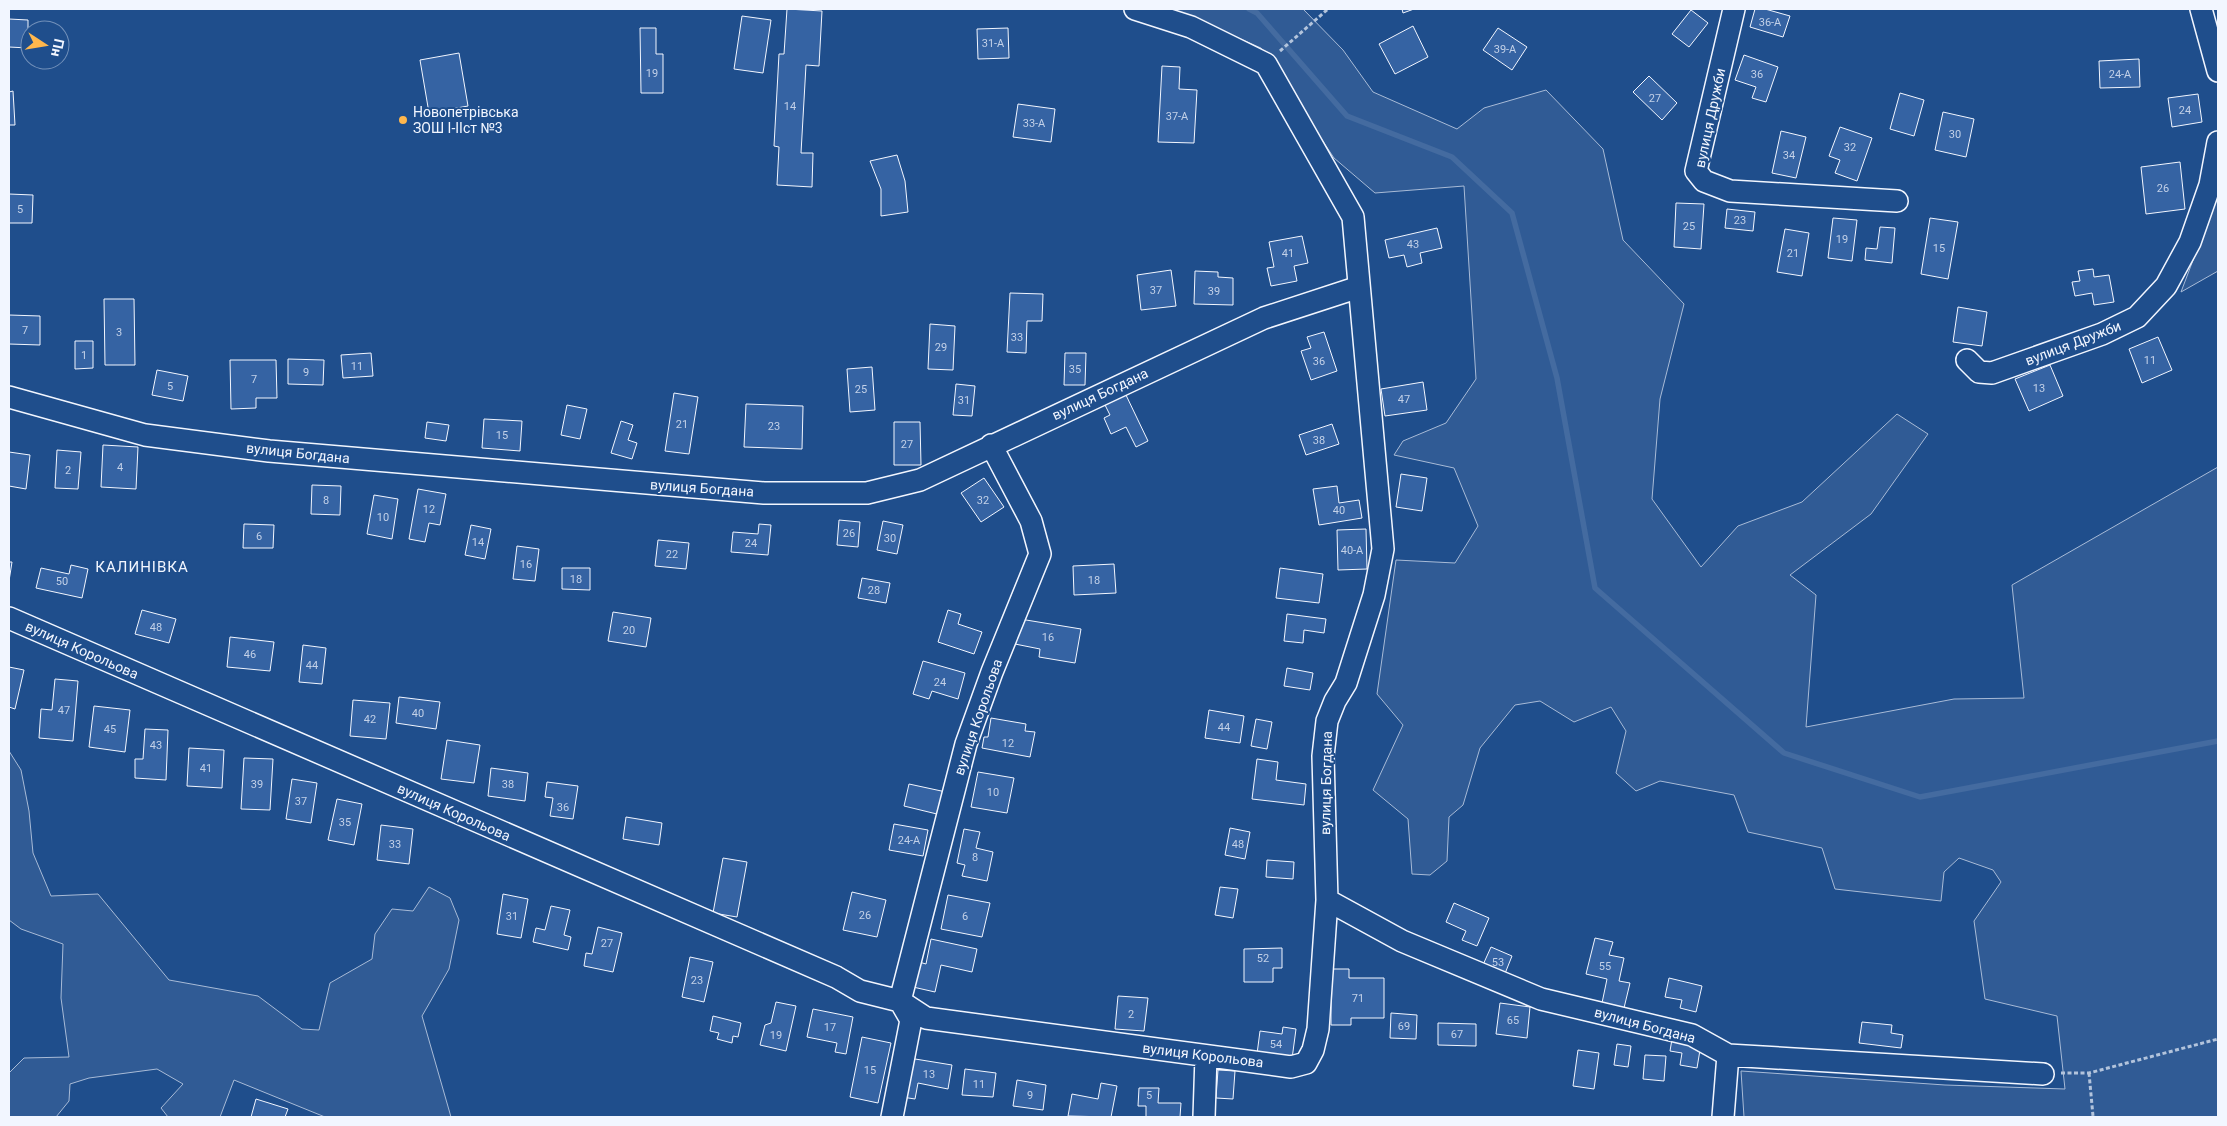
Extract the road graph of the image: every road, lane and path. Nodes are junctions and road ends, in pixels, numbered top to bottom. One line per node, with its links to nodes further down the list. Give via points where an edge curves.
1 (1135, 9): 5 (street, via 1191,27)
2 (1328, 9): 5 (path)
3 (1734, 9): 8 (street, вулиця Дружби, via 1696,171 1704,181 1730,191)
4 (2201, 9): 6 (street)
5 (1266, 64): 9 (street, вулиця Богдана, via 1353,217)
6 (2218, 71)
7 (2218, 142): 10 (street, вулиця Дружби, via 2210,185 2190,242 2166,286 2138,317 2102,334 1992,373 1979,372)
8 (1897, 202)
9 (1359, 287): 12 (street, вулиця Богдана, via 1264,318); 14 (street, вулиця Богдана, via 1383,549 1374,595 1346,683 1327,721 1323,765)
10 (1967, 360)
11 (9, 397): 12 (street, вулиця Богдана, via 146,435 269,451 764,493 867,494 920,480)
12 (991, 445): 15 (street, вулиця Корольова, via 1031,521 1040,554 966,744)
13 (9, 618): 15 (street, вулиця Корольова, via 836,977 860,992)
14 (1327, 900): 17 (street, вулиця Богдана, via 1402,941 1541,999 1692,1035); 19 (street, вулиця Богдана, via 1318,1030 1313,1050 1306,1063 1291,1067)
15 (900, 1001): 18 (street, вулиця Корольова, via 926,1018 953,1023); 23 (street, via 911,1020)
16 (2218, 1039): 20 (path)
17 (1728, 1055): 21 (street, вулиця Богдана); 25 (street)
18 (1206, 1056): 19 (street, вулиця Корольова); 24 (street)
19 (1274, 1064)
20 (2089, 1073): 21 (path); 22 (path)
21 (2043, 1074)
22 (2093, 1116)
23 (892, 1117)
24 (1204, 1117)
25 (1723, 1117)

